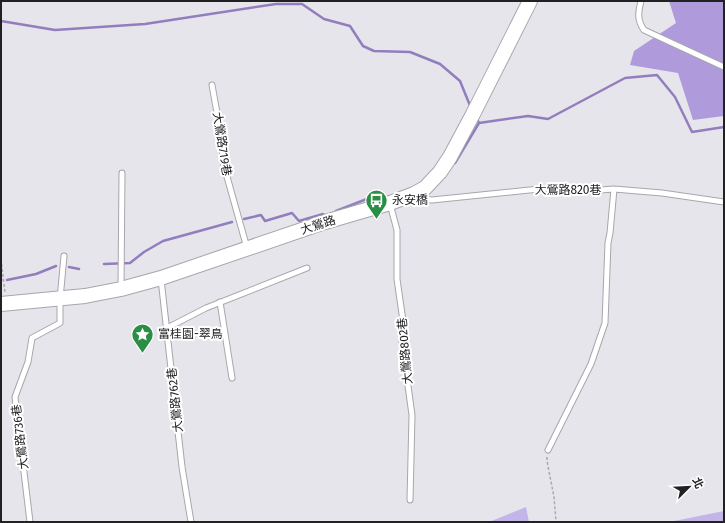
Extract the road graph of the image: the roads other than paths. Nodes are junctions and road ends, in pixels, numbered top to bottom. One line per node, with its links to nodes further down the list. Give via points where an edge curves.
1 (530, 1): 7 (street, 大鶯路, via 480,101 440,172 425,188)
2 (641, 1): 3 (lane, via 639,23 644,30)
3 (724, 67)
4 (212, 85): 10 (lane, 大鶯路719巷, via 222,135 224,166)
5 (122, 173): 14 (lane)
6 (614, 189): 7 (lane, 大鶯路820巷, via 587,191 549,188 432,200 422,199); 8 (lane, 大鶯路820巷); 20 (lane, via 608,243 605,323 591,364)
7 (414, 194): 9 (street, 大鶯路)
8 (724, 202)
9 (390, 203): 10 (street, 大鶯路); 21 (lane, 大鶯路802巷, via 397,230 397,279 404,328 402,342 412,415)
10 (247, 249): 13 (street, 大鶯路)
11 (64, 256): 15 (lane)
12 (306, 268): 16 (lane)
13 (161, 278): 14 (street, 大鶯路); 18 (lane, 大鶯路762巷)
14 (121, 289): 15 (street, 大鶯路)
15 (60, 299): 17 (street, 大鶯路); 22 (lane, 大鶯路736巷, via 60,323 32,338 28,362 16,397)
16 (220, 302): 18 (lane); 19 (lane)
17 (4, 304)
18 (168, 328): 23 (lane, 大鶯路762巷, via 182,467)
19 (232, 378)
20 (548, 450)
21 (410, 500)
22 (30, 522)
23 (191, 522)

